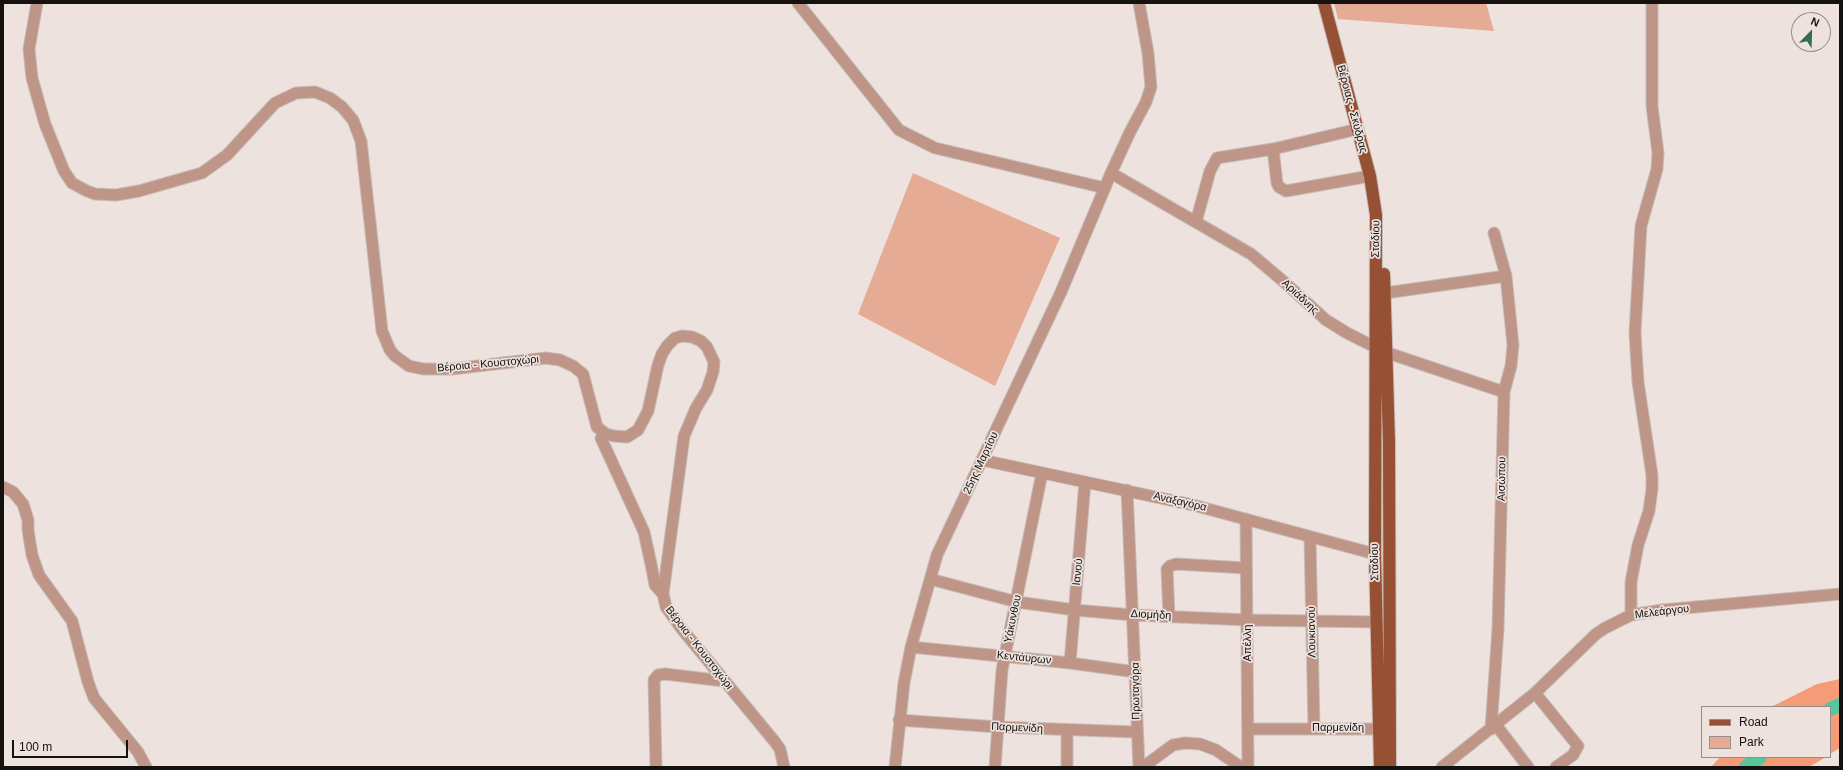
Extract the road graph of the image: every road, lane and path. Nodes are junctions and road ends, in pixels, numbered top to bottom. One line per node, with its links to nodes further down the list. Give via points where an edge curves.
1 (37, 3): 18 (street, Βέροια - Κουστοχώρι, via 29,49 32,78 54,148 72,183 95,194 116,195 194,177 227,155 267,109 282,98 296,93 315,92 330,98 348,113 361,141 382,331 386,344 395,356 409,366 423,369 452,369 546,358 560,360 581,371 595,421)
2 (798, 3): 10 (street, via 899,130 935,148)
3 (1139, 3): 8 (street, 25ης Μαρτίου, via 1151,87)
4 (1324, 3): 6 (main road, Βέροιας - Σκύδρας)
5 (1652, 3): 34 (street, via 1652,106 1658,153 1657,168 1641,226 1635,333 1638,382 1652,489 1631,582)
6 (1358, 129): 7 (street); 9 (main road, Βέροιας - Σκύδρας)
7 (1273, 149): 9 (street, via 1277,183 1286,192); 12 (street, via 1216,159 1210,171)
8 (1111, 174): 10 (street, 25ης Μαρτίου); 12 (street, Αριάδνης)
9 (1370, 176): 11 (main road, Βέροιας - Σκύδρας)
10 (1105, 188): 19 (street, 25ης Μαρτίου, via 1061,292)
11 (1376, 215): 15 (main road, Σταδίου, via 1381,226); 16 (main road, Σταδίου, via 1377,326)
12 (1196, 222): 16 (street, Αριάδνης, via 1251,254 1326,320)
13 (1494, 233): 14 (street, Αισώπου)
14 (1506, 276): 15 (street); 17 (street, Αισώπου, via 1513,345)
15 (1385, 293): 16 (main road, Σταδίου)
16 (1380, 349): 17 (street, Αριάδνης); 26 (main road, Σταδίου); 65 (main road, Σταδίου, via 1389,442)
17 (1504, 392): 47 (street, Αισώπου)
18 (606, 434): 29 (street, via 601,438 644,532 654,585); 29 (street, Βέροια - Κουστοχώρι, via 627,437 638,430 648,411 662,354 675,338 692,337 707,347 714,362 713,372 684,436)
19 (982, 460): 20 (street, Αναξαγόρα); 28 (street, 25ης Μαρτίου, via 938,555)
20 (1042, 473): 21 (street, Αναξαγόρα); 31 (street, Υάκυνθου)
21 (1085, 482): 23 (street, Αναξαγόρα); 32 (street, Ιανού)
22 (3, 487): 54 (street, via 12,492 23,504 28,520 32,555 39,576 72,621 94,698 138,752)
23 (1127, 490): 24 (street, Αναξαγόρα); 33 (street, Πρωταγόρα)
24 (1246, 519): 25 (street, Αναξαγόρα); 27 (street, Απέλλη)
25 (1310, 537): 26 (street, Αναξαγόρα); 37 (street, Λουκιανού)
26 (1375, 554): 38 (main road, Σταδίου)
27 (1246, 568): 35 (street, via 1176,564 1170,566 1167,569); 36 (street, Απέλλη)
28 (930, 579): 31 (street, Διομήδη); 39 (street, 25ης Μαρτίου)
29 (663, 594): 43 (street, Βέροια - Κουστοχώρι, via 666,607)
30 (1840, 594): 34 (street, Μελεάργου)
31 (1017, 602): 32 (street, Διομήδη); 40 (street, Υάκυνθου)
32 (1075, 610): 33 (street, Διομήδη); 41 (street, Ιανού)
33 (1133, 615): 35 (street, Διομήδη); 42 (street, Πρωταγόρα)
34 (1631, 615): 44 (street, Μελεάργου, via 1596,634)
35 (1169, 616): 36 (street, Διομήδη)
36 (1248, 620): 37 (street, Διομήδη); 49 (street, Απέλλη)
37 (1312, 620): 38 (street, Διομήδη); 48 (street, Λουκιανού)
38 (1377, 622): 50 (main road, Σταδίου)
39 (911, 647): 40 (street, Κεντάυρων); 45 (street, 25ης Μαρτίου)
40 (1005, 656): 41 (street, Κεντάυρων); 46 (street, Υάκυνθου, via 1000,685)
41 (1070, 663): 42 (street, Κεντάυρων)
42 (1136, 672): 52 (street, Πρωταγόρα)
43 (724, 681): 55 (street, via 665,674 658,675 654,680); 56 (street, Βέροια - Κουστοχώρι, via 775,742)
44 (1535, 693): 47 (street, Μελεάργου); 68 (street, via 1578,746 1573,755)
45 (899, 720): 46 (street, Παρμενίδη); 57 (street, 25ης Μαρτίου)
46 (998, 727): 51 (street, Παρμενίδη); 58 (street, Υάκυνθου)
47 (1493, 727): 53 (street, Μελεάργου); 67 (street)
48 (1314, 728): 49 (street, Παρμενίδη); 50 (street, Παρμενίδη)
49 (1248, 729): 63 (street, Απέλλη)
50 (1379, 729): 64 (main road, Σταδίου)
51 (1067, 730): 52 (street, Παρμενίδη); 59 (street)
52 (1136, 732): 60 (street, Πρωταγόρα)
53 (1454, 763): 66 (street, Μελεάργου)
54 (146, 767)
55 (656, 767)
56 (784, 767)
57 (895, 767)
58 (995, 767)
59 (1067, 767)
60 (1139, 767)
61 (1143, 767): 62 (street, via 1174,745 1185,743 1200,744 1216,750)
62 (1241, 767)
63 (1248, 767)
64 (1380, 767)
65 (1390, 767)
66 (1442, 767)
67 (1528, 767)
68 (1556, 767)

